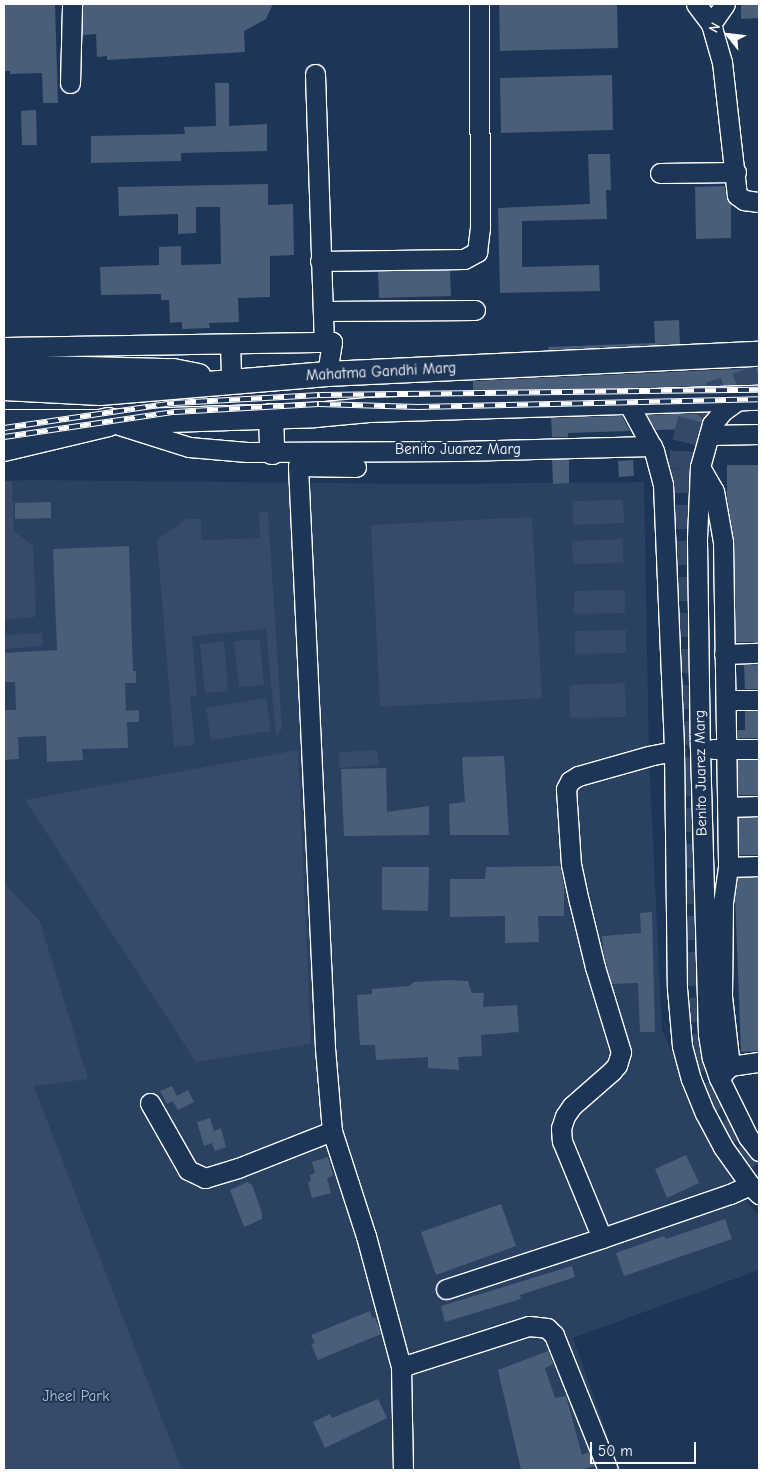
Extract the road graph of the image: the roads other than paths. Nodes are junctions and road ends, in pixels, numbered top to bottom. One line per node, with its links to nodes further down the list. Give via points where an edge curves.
1 (72, 4): 7 (street)
2 (479, 4): 11 (street, via 480,228 477,252 464,259)
3 (696, 4): 5 (street)
4 (725, 4): 5 (street)
5 (711, 24): 8 (street, via 726,85)
6 (315, 74): 11 (street)
7 (70, 83)
8 (736, 172): 9 (street); 10 (street, via 737,195 744,200)
9 (660, 173)
10 (759, 202)
11 (320, 261): 13 (street)
12 (475, 310): 13 (street)
13 (323, 311): 14 (street)
14 (324, 342): 15 (street); 19 (street, via 332,342)
15 (230, 344): 16 (street); 20 (street)
16 (4, 347)
17 (759, 354): 19 (main road, Mahatma Gandhi Marg)
18 (4, 367): 20 (main road, via 173,371)
19 (327, 374): 20 (main road, Mahatma Gandhi Marg)
20 (231, 382): 21 (main road, Mahatma Gandhi Marg, via 100,394)
21 (4, 388)
22 (750, 398): 23 (main road); 28 (street, Benito Juarez Marg, via 723,411 712,424)
23 (627, 401): 24 (main road); 29 (street, Benito Juarez Marg)
24 (271, 416): 26 (main road); 31 (main road)
25 (4, 422): 26 (main road)
26 (108, 422): 30 (highway); 31 (street, Benito Juarez Marg, via 189,447)
27 (759, 434): 28 (street)
28 (709, 435): 33 (street, Benito Juarez Marg)
29 (652, 446): 31 (street, Benito Juarez Marg, via 459,452); 43 (street, Benito Juarez Marg, via 663,485)
30 (4, 447)
31 (272, 452)
32 (356, 467): 51 (street, via 298,466 324,1039)
33 (700, 467): 34 (street, Benito Juarez Marg); 35 (street, via 714,492)
34 (697, 540): 35 (street); 40 (street, Benito Juarez Marg)
35 (723, 542): 37 (street)
36 (759, 653): 37 (street)
37 (724, 654): 38 (street)
38 (726, 700): 39 (street); 42 (street)
39 (759, 700)
40 (700, 748): 42 (street); 49 (street, Benito Juarez Marg, via 708,1034 712,1058)
41 (759, 749): 42 (street)
42 (726, 750): 44 (street)
43 (674, 751): 53 (street, Benito Juarez Marg, via 676,988 682,1046 705,1113 723,1147); 54 (street, via 578,776 566,789 572,864 579,901 621,1052 612,1071 572,1106 561,1128 562,1141)
44 (727, 806): 45 (street); 47 (street)
45 (759, 806)
46 (759, 866): 47 (street)
47 (728, 867): 49 (street, via 723,901)
48 (759, 1062): 49 (street)
49 (724, 1072): 52 (street, Benito Juarez Marg, via 748,1136)
50 (150, 1102): 51 (street, via 188,1170 205,1178)
51 (332, 1131): 56 (street, via 366,1236)
52 (759, 1151)
53 (754, 1189): 54 (street, via 730,1194)
54 (602, 1238): 55 (street)
55 (446, 1289)
56 (400, 1368): 57 (street); 58 (street, via 529,1326 547,1328 554,1334)
57 (403, 1470)
58 (608, 1470)

